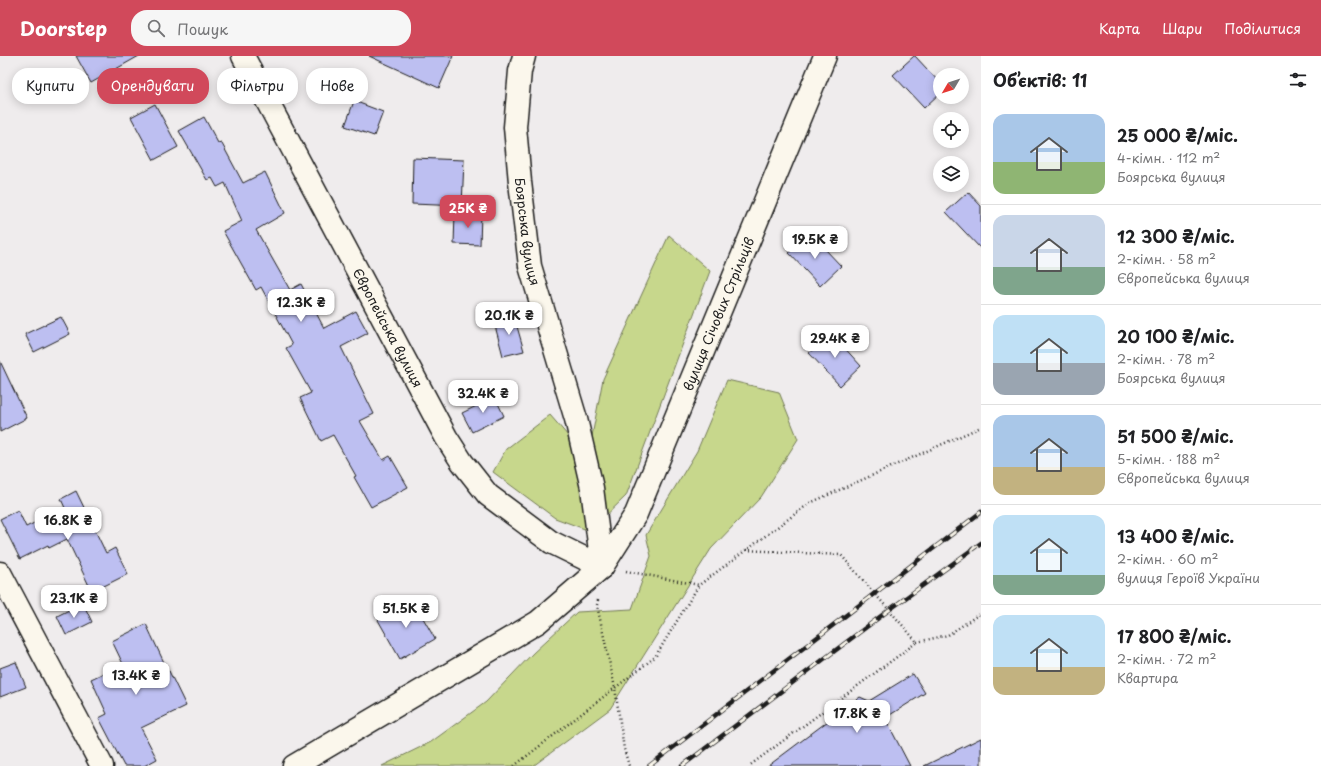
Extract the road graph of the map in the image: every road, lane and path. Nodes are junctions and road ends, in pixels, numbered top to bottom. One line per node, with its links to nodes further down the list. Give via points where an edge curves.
1 (243, 56): 6 (street, Європейська вулиця, via 446,437 462,462 488,495 551,542)
2 (524, 56): 6 (street, Боярська вулиця, via 520,71 515,127 530,266 576,419 592,488)
3 (825, 56): 6 (street, вулиця Січових Стрільців, via 636,514)
4 (981, 427): 5 (path, via 810,503)
5 (746, 550): 8 (path); 10 (path, via 841,555)
6 (602, 567): 8 (path); 11 (path, via 598,605); 13 (street, вулиця Січових Стрільців, via 538,622)
7 (0, 573): 12 (street)
8 (699, 585): 11 (path, via 655,657)
9 (981, 613): 10 (path, via 948,635)
10 (917, 642): 16 (path)
11 (615, 688): 14 (path); 15 (path)
12 (102, 766)
13 (294, 766)
14 (514, 766)
15 (629, 766)
16 (749, 766)

